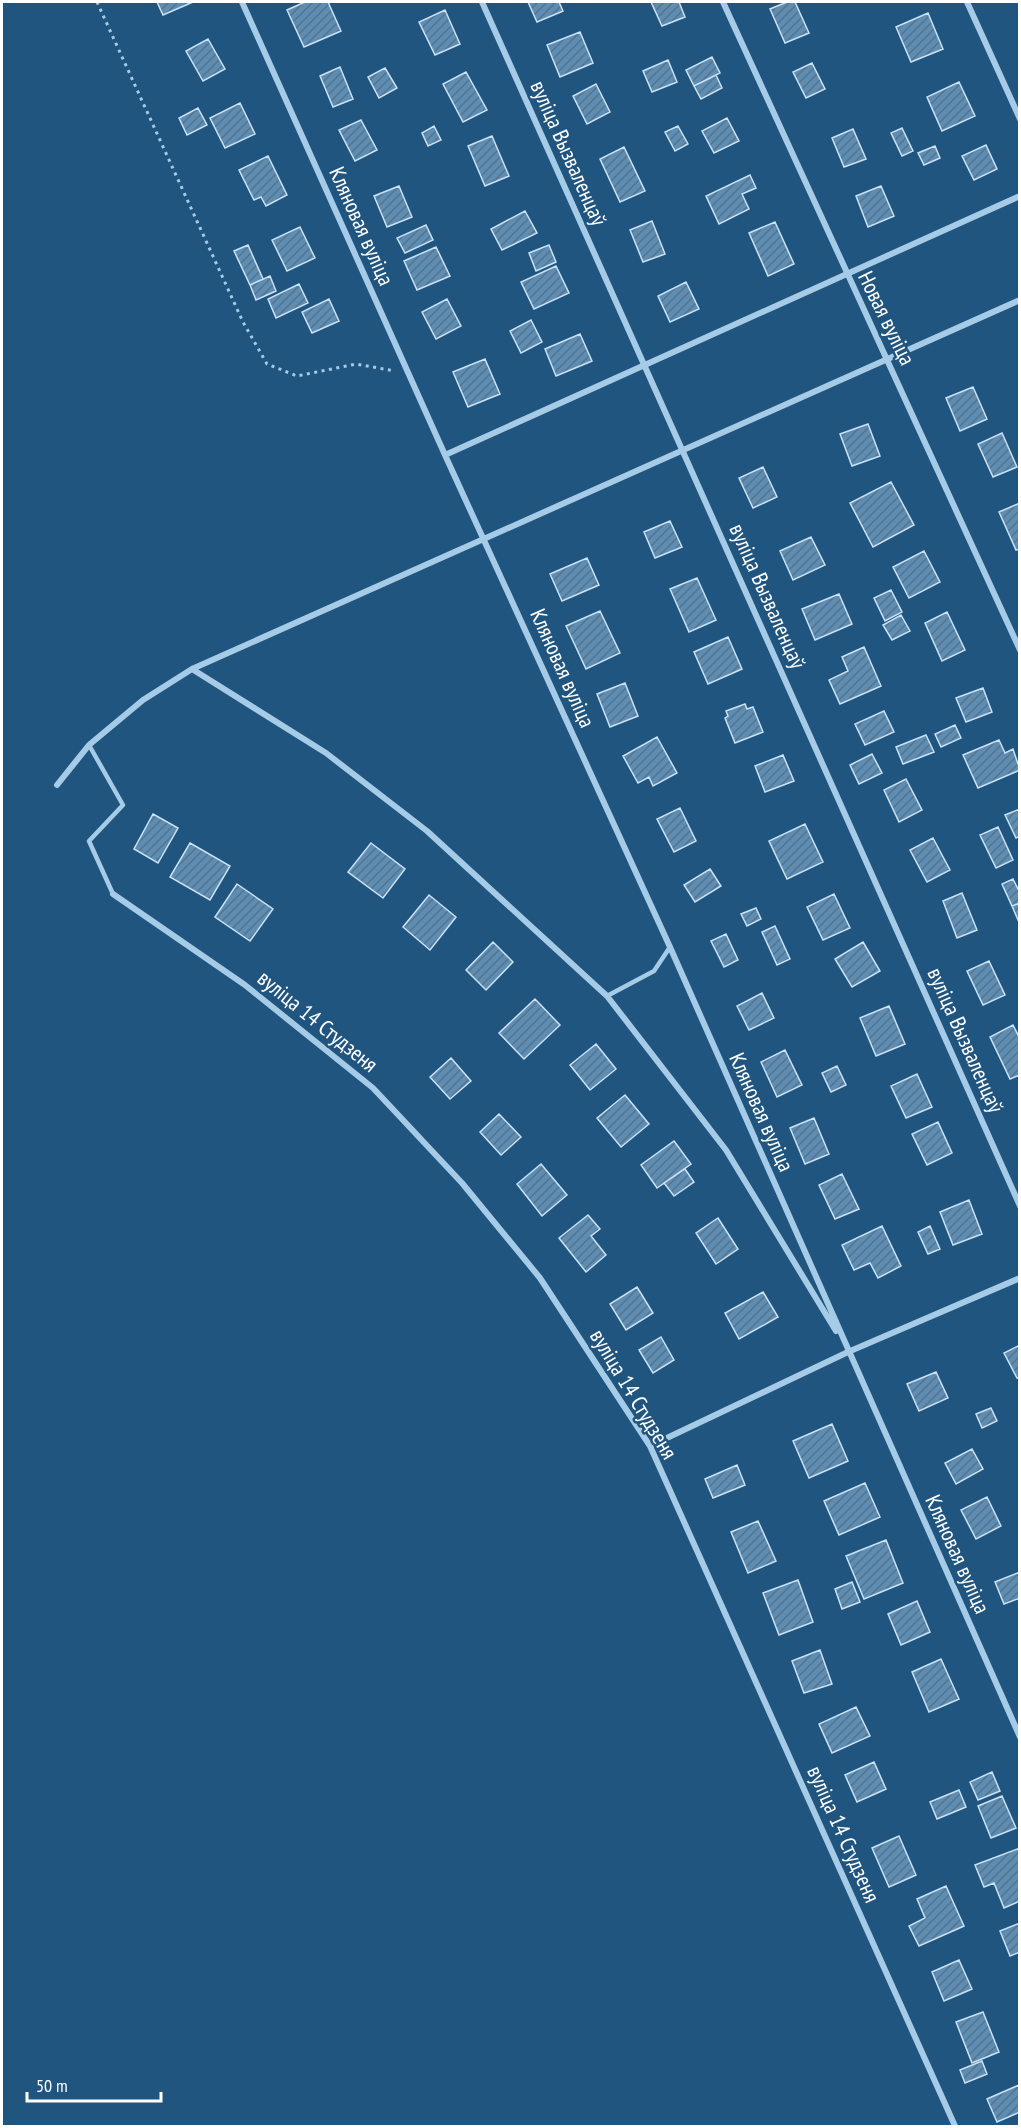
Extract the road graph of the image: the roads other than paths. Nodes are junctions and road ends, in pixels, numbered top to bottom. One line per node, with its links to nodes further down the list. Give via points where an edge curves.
1 (242, 2): 12 (street, Кляновая вуліца)
2 (482, 2): 10 (street, вуліца Вызваленцаў)
3 (723, 2): 7 (street, Новая вуліца)
4 (967, 2): 5 (street)
5 (1020, 119)
6 (1020, 196): 7 (street)
7 (846, 274): 9 (street, Новая вуліца); 10 (street)
8 (1020, 300): 9 (street)
9 (887, 358): 11 (street); 14 (street, Новая вуліца)
10 (644, 365): 11 (street, вуліца Вызваленцаў); 12 (street)
11 (683, 448): 13 (street); 21 (street, вуліца Вызваленцаў)
12 (445, 455): 13 (street, Кляновая вуліца)
13 (484, 538): 15 (street); 19 (street, Кляновая вуліца)
14 (1020, 650)
15 (192, 669): 16 (street, via 143,700); 20 (street, Кляновая вуліца, via 326,753 427,831)
16 (89, 745): 17 (street); 18 (lane, via 123,805 89,841)
17 (57, 785)
18 (113, 894): 24 (street, вуліца 14 Студзеня, via 245,985 373,1088 462,1183 540,1278)
19 (670, 946): 20 (lane, via 654,971); 23 (street, Кляновая вуліца)
20 (607, 996): 23 (street, Кляновая вуліца, via 726,1150)
21 (1020, 1206)
22 (1020, 1278): 23 (street)
23 (848, 1352): 24 (street); 25 (street, Кляновая вуліца)
24 (650, 1446): 26 (street, вуліца 14 Студзеня)
25 (1020, 1737)
26 (955, 2127)

